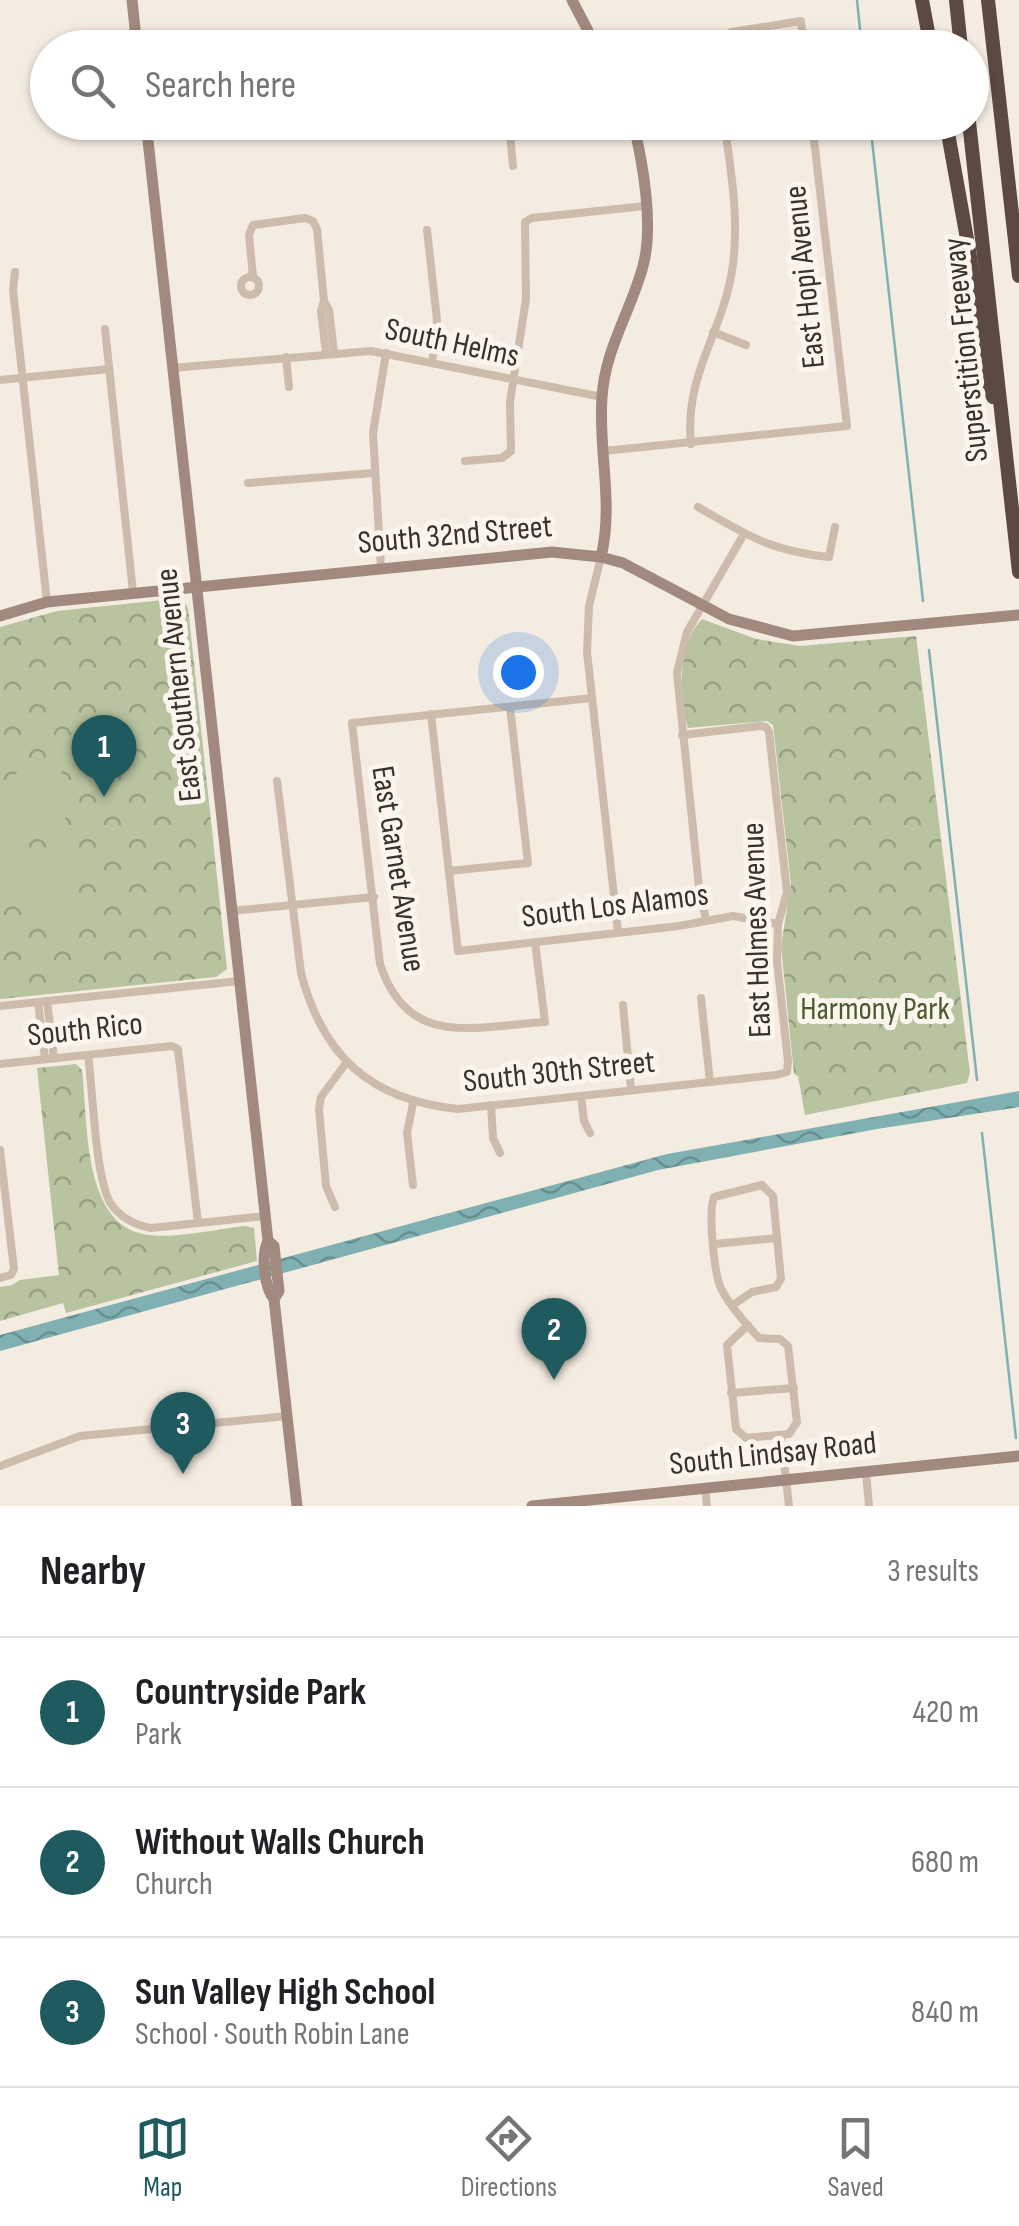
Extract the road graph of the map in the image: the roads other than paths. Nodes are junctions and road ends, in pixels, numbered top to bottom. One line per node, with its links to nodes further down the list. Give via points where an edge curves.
1 (132, 0): 6 (main road)
2 (572, 0): 7 (main road)
3 (922, 0): 10 (highway)
4 (956, 0): 11 (highway)
5 (988, 0): 23 (highway, Superstition Freeway)
6 (135, 30)
7 (588, 30)
8 (746, 30): 9 (street, via 801,22)
9 (802, 30)
10 (928, 30)
11 (959, 30)
12 (148, 140): 32 (main road, East Southern Avenue)
13 (511, 140): 19 (street)
14 (636, 140): 20 (main road)
15 (726, 140): 26 (street, via 736,227 732,273)
16 (814, 140): 40 (street, East Hopi Avenue, via 846,426)
17 (949, 140): 39 (highway, via 986,378)
18 (971, 140): 39 (highway, Superstition Freeway)
19 (513, 166)
20 (645, 206): 36 (street, via 525,222 525,312); 38 (main road, via 645,261 613,343)
21 (427, 230): 31 (street, via 436,320)
22 (15, 272): 34 (street)
23 (1019, 276)
24 (252, 277): 28 (street, via 251,227 313,221)
25 (105, 330): 33 (street)
26 (713, 332): 27 (street); 40 (street, via 692,388)
27 (746, 345)
28 (330, 353): 29 (street, South Helms); 30 (street, South Helms)
29 (386, 353): 31 (street, South Helms); 43 (street)
30 (286, 357): 32 (street, South Helms); 37 (street)
31 (432, 363): 36 (street, South Helms)
32 (172, 368): 51 (main road, East Southern Avenue)
33 (109, 369): 34 (street); 52 (street)
34 (22, 378): 35 (street); 53 (street)
35 (0, 380)
36 (514, 381): 38 (street, South Helms); 42 (street, via 510,454)
37 (290, 387)
38 (602, 397): 41 (main road)
39 (1001, 416): 50 (highway, Superstition Freeway)
40 (691, 444): 41 (street)
41 (604, 451): 48 (main road, via 609,510)
42 (465, 461)
43 (374, 473): 44 (street); 49 (street)
44 (248, 482)
45 (698, 507): 47 (street)
46 (836, 527): 47 (street, via 829,556 791,553)
47 (744, 534): 54 (street)
48 (601, 556): 49 (main road, South 32nd Street, via 552,552); 54 (main road, South 32nd Street); 57 (street, via 587,629)
49 (381, 568): 51 (main road, South 32nd Street)
50 (1019, 572)
51 (196, 586): 52 (main road, South 32nd Street); 65 (main road, East Southern Avenue)
52 (134, 592): 53 (main road, South 32nd Street)
53 (47, 602): 56 (main road, South 32nd Street)
54 (701, 606): 55 (main road, South 32nd Street, via 793,636); 60 (street, via 677,672)
55 (1019, 615)
56 (0, 616)
57 (592, 698): 58 (street); 68 (street)
58 (510, 707): 59 (street); 62 (street, via 528,863)
59 (431, 714): 62 (street); 63 (street, East Garnet Avenue, via 352,722)
60 (682, 735): 66 (street); 67 (street, East Holmes Avenue, via 766,727 769,732 787,892)
61 (277, 780): 64 (street, South 30th Street)
62 (449, 871): 69 (street, South Los Alamos, via 458,950)
63 (374, 897): 64 (street); 69 (street, East Garnet Avenue, via 386,984 430,1025 545,1022)
64 (294, 905): 65 (street); 77 (street, South 30th Street, via 307,997 320,1030)
65 (231, 911): 70 (main road, East Southern Avenue)
66 (706, 920): 67 (street, South Los Alamos, via 733,916); 68 (street, South Los Alamos)
67 (778, 924): 79 (street, East Holmes Avenue)
68 (618, 932): 69 (street, South Los Alamos)
69 (534, 942)
70 (239, 981): 72 (street); 90 (main road, East Southern Avenue)
71 (701, 998): 80 (street)
72 (43, 1001): 74 (street); 76 (street)
73 (623, 1005): 81 (street)
74 (0, 1006)
75 (88, 1055): 76 (street, South Rico); 91 (street, via 109,1201 144,1227); 91 (street, South Rico, via 175,1047 180,1052)
76 (49, 1059): 78 (street, South Rico)
77 (346, 1063): 83 (street, South 30th Street); 89 (street, via 317,1096 326,1186)
78 (0, 1064)
79 (787, 1072): 80 (street, South 30th Street)
80 (710, 1082): 81 (street, South 30th Street)
81 (631, 1090): 82 (street, South 30th Street)
82 (581, 1096): 84 (street, South 30th Street); 85 (street)
83 (413, 1103): 84 (street, South 30th Street); 88 (street, via 407,1134)
84 (490, 1106): 87 (street)
85 (590, 1133)
86 (0, 1150): 94 (street, via 14,1269)
87 (500, 1154)
88 (413, 1185)
89 (335, 1207)
90 (265, 1216): 91 (street); 99 (main road, East Southern Avenue)
91 (198, 1223)
92 (777, 1238): 93 (street); 93 (street, via 773,1196 762,1185 714,1196); 95 (street, via 778,1285)
93 (715, 1244): 95 (street, via 720,1284)
94 (0, 1278)
95 (734, 1306): 96 (street)
96 (748, 1325): 97 (street, via 759,1338 787,1343); 98 (street, via 727,1345)
97 (794, 1388): 98 (street); 100 (street, via 797,1425)
98 (731, 1393): 100 (street, via 740,1436)
99 (288, 1416): 102 (street, via 80,1436); 106 (main road, East Southern Avenue)
100 (782, 1435): 104 (street)
101 (1019, 1456): 103 (main road, South Lindsay Road)
102 (0, 1466)
103 (866, 1472): 104 (main road, South Lindsay Road); 110 (street)
104 (786, 1480): 105 (main road, South Lindsay Road); 109 (street)
105 (705, 1488): 107 (main road, South Lindsay Road); 108 (street)
106 (297, 1506)
107 (532, 1506)
108 (707, 1506)
109 (789, 1506)
110 (870, 1506)

